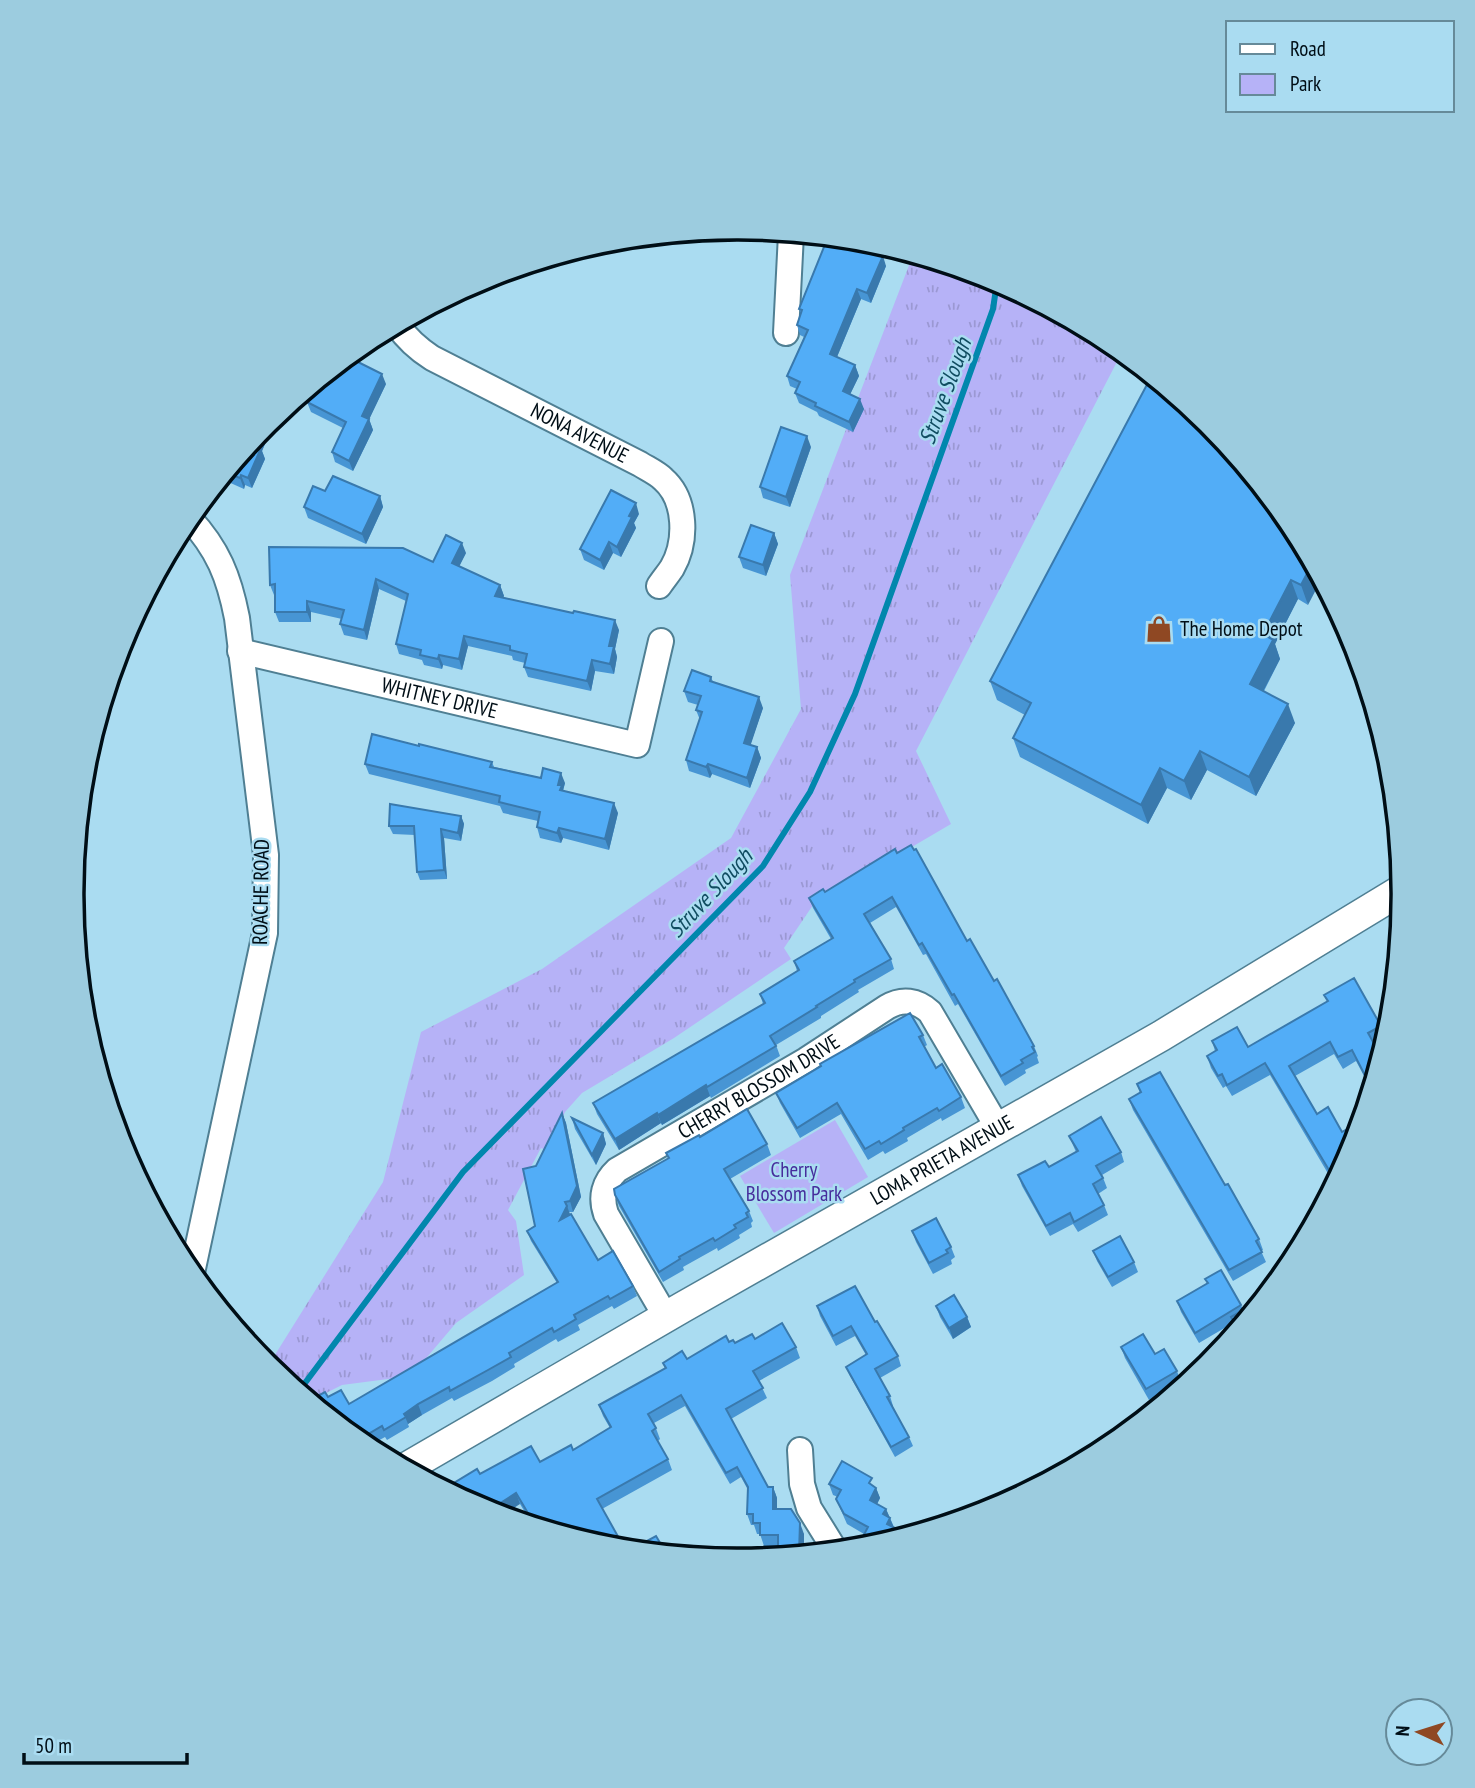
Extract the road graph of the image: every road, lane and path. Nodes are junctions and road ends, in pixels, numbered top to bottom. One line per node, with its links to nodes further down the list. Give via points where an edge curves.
1 (791, 243): 3 (street)
2 (403, 333): 5 (street, NONA AVENUE, via 432,358 662,478 678,503 682,533 673,566)
3 (786, 333)
4 (197, 527): 7 (street, ROACHE ROAD, via 221,562 232,594)
5 (659, 586)
6 (661, 640): 7 (street, WHITNEY DRIVE, via 637,745)
7 (240, 651): 10 (street, ROACHE ROAD, via 266,855 265,933)
8 (1391, 896): 9 (street, LOMA PRIETA AVENUE, via 1161,1036)
9 (998, 1128): 11 (street, LOMA PRIETA AVENUE); 11 (street, CHERRY BLOSSOM DRIVE, via 930,1012 920,1004 894,1003 617,1170 608,1180 603,1208)
10 (195, 1259)
11 (666, 1317): 13 (street, LOMA PRIETA AVENUE)
12 (800, 1450): 14 (street, via 808,1508)
13 (416, 1462)
14 (829, 1541)

